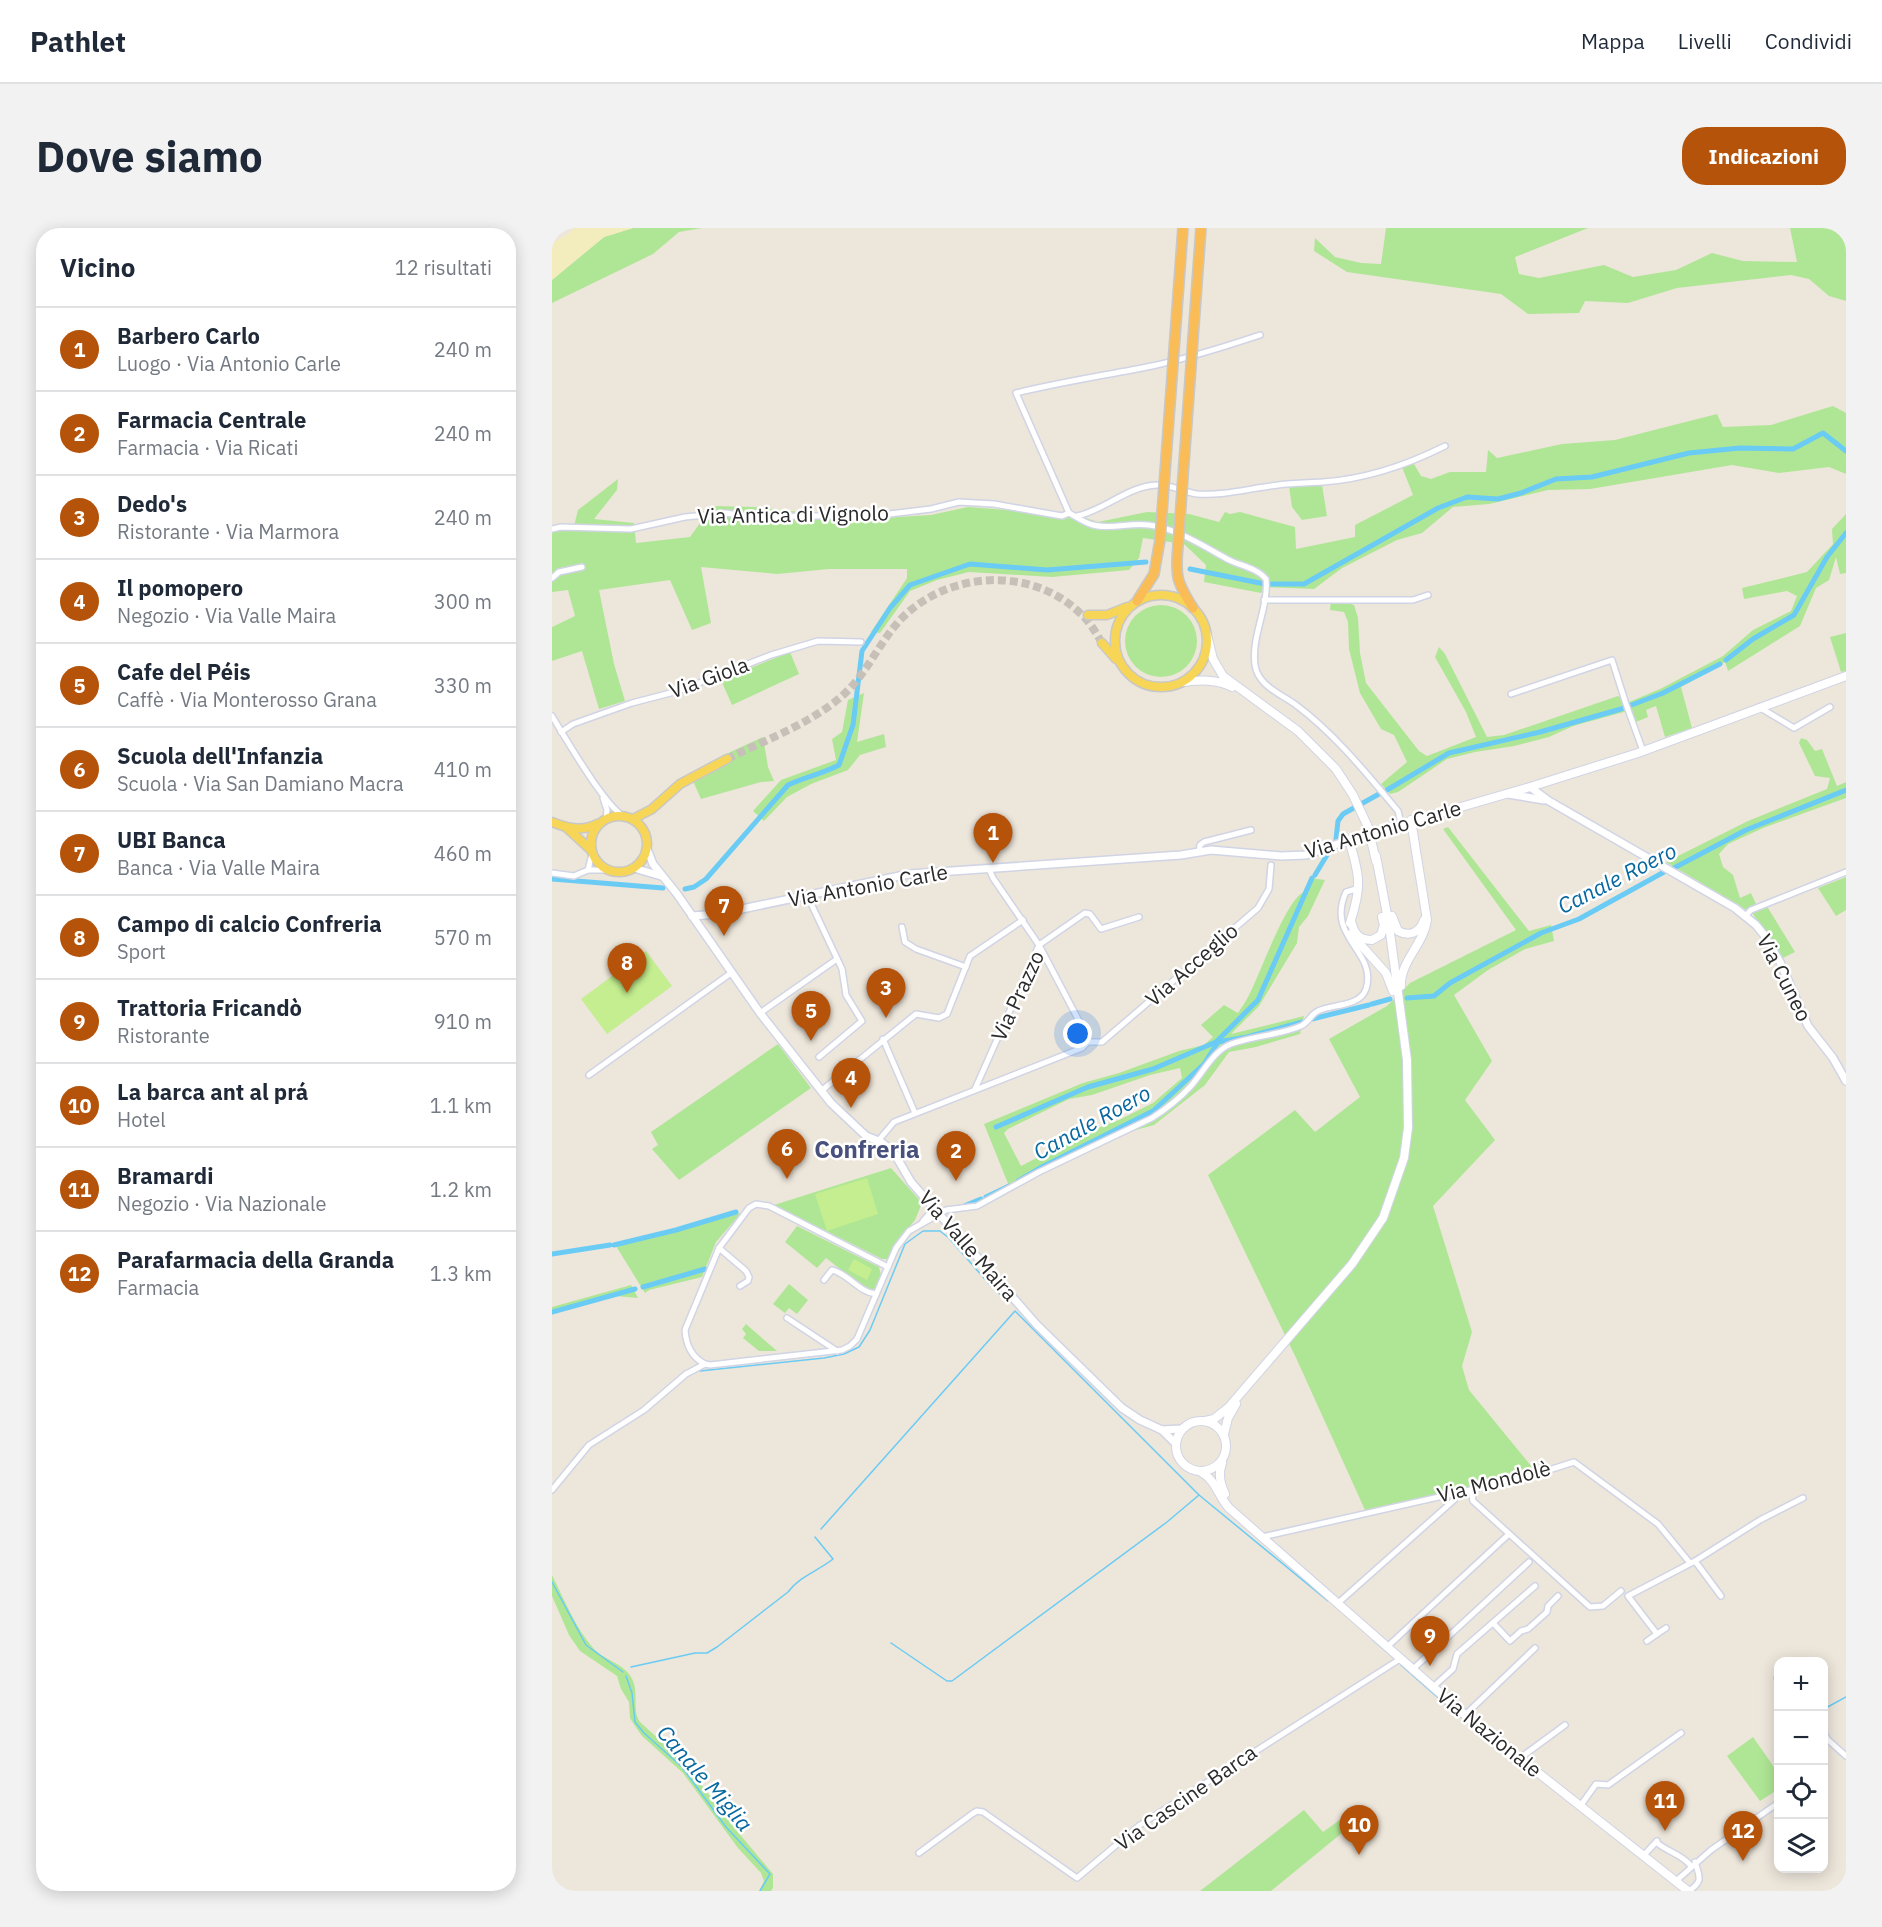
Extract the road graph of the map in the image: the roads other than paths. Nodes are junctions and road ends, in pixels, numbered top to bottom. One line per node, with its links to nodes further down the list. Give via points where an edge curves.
1 (1183, 228): 12 (highway, bridge, via 1160,540 1154,574)
2 (1202, 228): 13 (highway, bridge, via 1176,568 1177,580)
3 (1260, 335): 5 (street, via 1154,365 1016,393)
4 (1445, 446): 6 (street, via 1417,460 1325,482 1196,494 1156,485)
5 (1069, 513): 6 (street, Via Antica di Vignolo); 7 (street, Via Antica di Vignolo, via 1062,516 959,502 881,515 750,517 726,513 631,529)
6 (1077, 516): 11 (street, Via Antica di Vignolo, via 1095,526 1147,524 1169,529 1254,570 1266,579)
7 (552, 529)
8 (582, 567): 9 (street, via 559,572)
9 (552, 578)
10 (1428, 596): 11 (street, via 1413,600)
11 (1264, 600): 41 (street, via 1254,657 1260,678 1336,741 1398,811)
12 (1134, 603): 13 (main road, via 1166,595); 14 (main road, via 1107,615); 18 (main road, via 1116,627 1114,640)
13 (1193, 608): 15 (main road)
14 (1088, 615)
15 (1207, 635): 20 (main road, via 1202,662); 22 (main road, via 1223,676)
16 (861, 642): 26 (street, Via Giola, via 819,641 771,655 678,692 622,706)
17 (1102, 643): 18 (main road)
18 (1121, 665): 20 (main road, via 1129,675 1153,687)
19 (1846, 676): 23 (main road, Via Antonio Carle)
20 (1184, 681): 22 (main road, via 1219,682)
21 (1511, 694): 27 (street, via 1612,660)
22 (1248, 696): 49 (main road, via 1298,731 1336,769 1368,827)
23 (1760, 707): 24 (street, via 1794,728); 27 (main road, Via Antonio Carle)
24 (1830, 707)
25 (552, 716): 26 (street)
26 (561, 732): 31 (street)
27 (1643, 751): 29 (main road, Via Antonio Carle)
28 (727, 759): 35 (main road, via 680,784)
29 (1544, 783): 30 (main road, Via Antonio Carle); 34 (street)
30 (1530, 787): 32 (main road, Via Antonio Carle); 33 (street); 34 (street, Via Cuneo)
31 (602, 793): 36 (street); 39 (street, via 607,810)
32 (1505, 794): 33 (street, Via Cuneo); 38 (main road, Via Antonio Carle)
33 (1533, 797): 34 (street, Via Cuneo)
34 (1546, 799): 63 (street, Via Cuneo)
35 (652, 809): 37 (main road); 44 (main road)
36 (623, 816): 37 (main road); 39 (main road)
37 (633, 819): 44 (main road)
38 (1411, 820): 41 (main road, Via Antonio Carle); 60 (main road)
39 (603, 821): 42 (main road, via 585,829); 47 (main road, via 594,831)
40 (552, 822): 42 (main road)
41 (1401, 823): 45 (main road, Via Antonio Carle, bridge)
42 (567, 827): 47 (main road)
43 (1251, 830): 48 (street, Via Antonio Carle, via 1204,842)
44 (645, 831): 46 (main road)
45 (1349, 840): 48 (street, Via Antonio Carle, via 1306,855); 58 (main road, via 1358,867)
46 (647, 849): 51 (main road); 57 (street, Via Valle Maira)
47 (592, 852): 53 (street); 54 (main road)
48 (1199, 852): 52 (street, Via Antonio Carle)
49 (1377, 860): 60 (main road, via 1398,931 1413,934 1422,926); 66 (main road, via 1376,880 1384,925 1381,935 1372,940 1357,936); 77 (main road)
50 (1271, 866): 75 (street, Via Acceglio, via 1269,889 1258,908 1102,1042)
51 (634, 868): 54 (main road, via 621,872); 57 (street)
52 (989, 869): 59 (street, Via Antonio Carle, via 909,874); 65 (street)
53 (588, 870): 54 (street); 56 (street, via 574,876)
54 (607, 870)
55 (1846, 872): 63 (street, via 1751,910)
56 (552, 873)
57 (661, 876): 62 (street, Via Valle Maira)
58 (1359, 888): 66 (main road); 84 (street, via 1346,892 1342,916 1343,929 1366,965 1368,981 1360,999 1319,1010 1301,1026 1223,1048 1191,1086 1152,1119 977,1206)
59 (807, 895): 61 (street, Via Antonio Carle); 70 (street)
60 (1425, 913): 77 (main road, via 1426,927 1401,977)
61 (718, 914): 62 (street, Via Antonio Carle); 67 (street, Via Antonio Carle)
62 (692, 916): 67 (street, Via Valle Maira)
63 (1745, 916): 79 (street, Via Cuneo, via 1764,934 1808,1026)
64 (1139, 917): 69 (street, Via Prazzo, via 1101,929 1085,913)
65 (1023, 920): 69 (street); 71 (street, via 970,956)
66 (1351, 921): 77 (main road, via 1352,937 1391,983 1400,1048)
67 (697, 923): 72 (street, Via Valle Maira)
68 (902, 927): 71 (street, via 905,942 916,950)
69 (1039, 945): 75 (street); 80 (street, Via Prazzo)
70 (837, 959): 73 (street); 76 (street, via 846,994 862,1021)
71 (966, 967): 74 (street, via 947,1014 942,1018 916,1014)
72 (731, 973): 73 (street, Via Valle Maira); 78 (street)
73 (760, 1013): 81 (street, Via Valle Maira)
74 (883, 1039): 81 (street); 82 (street)
75 (1088, 1042): 80 (street, via 1082,1048)
76 (819, 1057)
77 (1407, 1060): 95 (main road, via 1408,1128 1404,1158 1383,1218 1352,1264)
78 (589, 1075)
79 (1846, 1081)
80 (975, 1089): 82 (street)
81 (821, 1090): 83 (street, Via Valle Maira, via 858,1129)
82 (915, 1113): 83 (street, via 894,1122)
83 (878, 1141): 84 (street, Via Valle Maira, via 893,1151 907,1176)
84 (937, 1211): 86 (street, via 904,1236); 98 (street, Via Valle Maira, via 1037,1325 1130,1414)
85 (719, 1248): 86 (street, via 749,1209 762,1204); 88 (street, via 746,1271 748,1281); 94 (street, via 685,1330 690,1351)
86 (888, 1267): 89 (street)
87 (824, 1280): 89 (street, via 832,1270)
88 (740, 1286)
89 (876, 1294): 92 (street, via 856,1340)
90 (787, 1318): 91 (street)
91 (815, 1338): 92 (street); 93 (street)
92 (837, 1350): 93 (street)
93 (819, 1353): 94 (street)
94 (705, 1364): 103 (street, via 589,1445)
95 (1247, 1387): 96 (main road, via 1228,1408); 99 (main road, via 1228,1418)
96 (1205, 1421): 97 (main road); 99 (main road)
97 (1188, 1425): 98 (street); 100 (main road)
98 (1161, 1430): 100 (street, Via Valle Maira)
99 (1224, 1434): 101 (main road)
100 (1176, 1444): 102 (main road, via 1180,1460)
101 (1226, 1455): 102 (main road, via 1216,1467); 107 (main road, via 1220,1478)
102 (1201, 1472): 107 (main road)
103 (552, 1490)
104 (1471, 1490): 105 (street, Via Mondolè); 108 (street, via 1473,1501); 111 (street, Via Mondolè, via 1574,1462 1658,1524)
105 (1457, 1492): 109 (street, Via Mondolè); 116 (street, via 1454,1500)
106 (1803, 1498): 111 (street)
107 (1236, 1514): 109 (main road)
108 (1509, 1534): 113 (street, via 1590,1607 1603,1606); 121 (street)
109 (1260, 1536): 116 (main road, Via Nazionale)
110 (1529, 1562): 124 (street)
111 (1693, 1562): 115 (street, Via Mondolè); 119 (street, via 1628,1596)
112 (1535, 1586): 117 (street)
113 (1621, 1591)
114 (1558, 1596): 117 (street, via 1547,1612 1510,1641)
115 (1721, 1596)
116 (1337, 1604): 121 (main road, Via Nazionale)
117 (1493, 1623): 125 (street, via 1457,1654 1453,1668)
118 (1666, 1628): 119 (street)
119 (1657, 1634): 120 (street)
120 (1647, 1641)
121 (1387, 1647): 123 (main road, Via Nazionale)
122 (1535, 1648): 126 (street)
123 (1400, 1659): 124 (main road, Via Nazionale); 134 (street, Via Cascine Barca, via 1140,1825 1077,1878 977,1811)
124 (1412, 1670): 125 (main road, Via Nazionale)
125 (1433, 1687): 126 (main road, Via Nazionale)
126 (1465, 1715): 131 (main road, Via Nazionale)
127 (1565, 1725): 131 (street)
128 (1681, 1733): 132 (street, via 1608,1785 1596,1784)
129 (1828, 1740): 130 (street)
130 (1846, 1756)
131 (1520, 1758): 132 (main road, Via Nazionale)
132 (1581, 1805): 135 (main road, Via Nazionale)
133 (1774, 1807): 136 (street)
134 (919, 1853)
135 (1644, 1855): 136 (street, via 1657,1841 1665,1850); 137 (main road, Via Nazionale)
136 (1693, 1864): 137 (street); 138 (street)
137 (1676, 1881): 139 (main road, Via Nazionale)
138 (1698, 1884): 139 (street); 140 (street)
139 (1689, 1891)
140 (1698, 1891)

